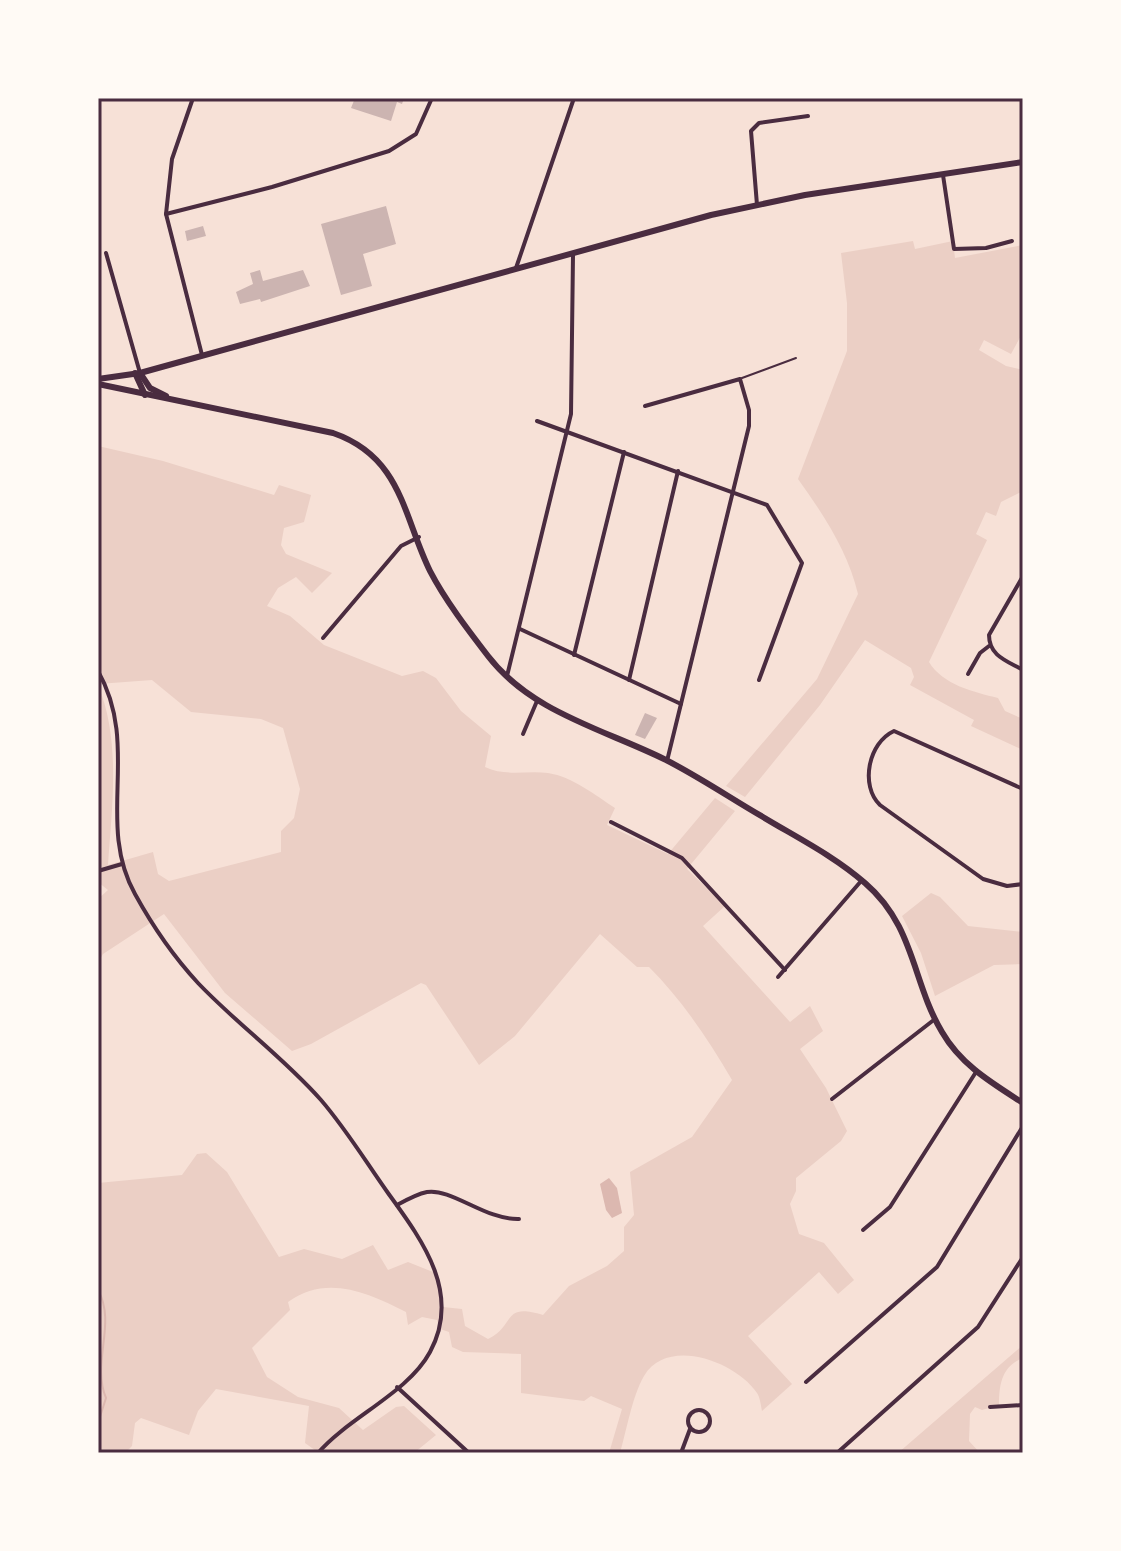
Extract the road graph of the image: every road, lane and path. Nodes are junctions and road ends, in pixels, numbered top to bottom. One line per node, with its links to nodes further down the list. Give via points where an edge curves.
1 (193, 98): 8 (street, via 172,159)
2 (432, 98): 8 (street, via 416,134 389,151)
3 (574, 98): 12 (street)
4 (808, 116): 7 (street, via 759,123 751,131)
5 (1023, 162): 6 (main road)
6 (943, 174): 7 (main road); 9 (street, via 954,249)
7 (757, 205): 11 (main road)
8 (166, 214): 13 (street)
9 (1012, 241)
10 (106, 253): 15 (street)
11 (573, 255): 12 (main road); 22 (street, via 574,382)
12 (516, 268): 13 (main road)
13 (202, 355): 15 (main road)
14 (796, 358): 16 (lane)
15 (137, 373): 17 (main road); 18 (main road); 19 (main road, via 150,388)
16 (740, 379): 20 (street); 25 (street, via 750,417)
17 (98, 381): 18 (main road)
18 (145, 395): 19 (main road)
19 (180, 403): 26 (main road, via 356,442 394,483)
20 (645, 406)
21 (537, 421): 22 (street)
22 (568, 433): 23 (street); 28 (street)
23 (624, 452): 24 (street); 31 (street)
24 (678, 471): 25 (street); 36 (street)
25 (733, 490): 37 (street, via 770,507 802,563); 39 (street)
26 (419, 537): 29 (street, via 401,546); 35 (main road, via 431,573)
27 (1023, 576): 30 (street, via 989,635)
28 (520, 629): 31 (street); 35 (street)
29 (323, 638)
30 (989, 646): 32 (street); 34 (street)
31 (574, 655): 36 (street)
32 (1023, 670)
33 (98, 671): 44 (street, via 118,727 117,832)
34 (968, 674)
35 (507, 677): 38 (main road)
36 (629, 680): 39 (street)
37 (759, 680)
38 (537, 701): 40 (street); 41 (main road)
39 (681, 704): 41 (street)
40 (523, 734)
41 (667, 761): 46 (main road)
42 (1023, 789): 47 (street, via 894,731 879,743 868,775 869,794 880,805 983,879)
43 (611, 822): 48 (street, via 682,858)
44 (122, 864): 45 (street); 55 (street, via 138,899 189,973 320,1099)
45 (98, 871)
46 (862, 880): 48 (street); 50 (main road, via 899,927)
47 (1023, 884)
48 (785, 970): 49 (street)
49 (778, 977)
50 (935, 1019): 51 (main road, via 952,1048); 52 (street)
51 (976, 1072): 53 (main road); 57 (street, via 894,1202)
52 (832, 1099)
53 (1023, 1103)
54 (1023, 1126): 59 (street, via 937,1267)
55 (397, 1205): 56 (street, via 435,1192 488,1215); 60 (street, via 435,1269 441,1307 429,1355)
56 (519, 1219)
57 (863, 1230)
58 (1023, 1257): 67 (street, via 978,1327)
59 (806, 1382)
60 (397, 1387): 64 (street); 65 (street)
61 (1023, 1405): 62 (street)
62 (990, 1407)
63 (690, 1428): 63 (street, via 694,1411 710,1416 704,1431); 66 (street)
64 (318, 1453)
65 (469, 1453)
66 (681, 1453)
67 (837, 1453)

